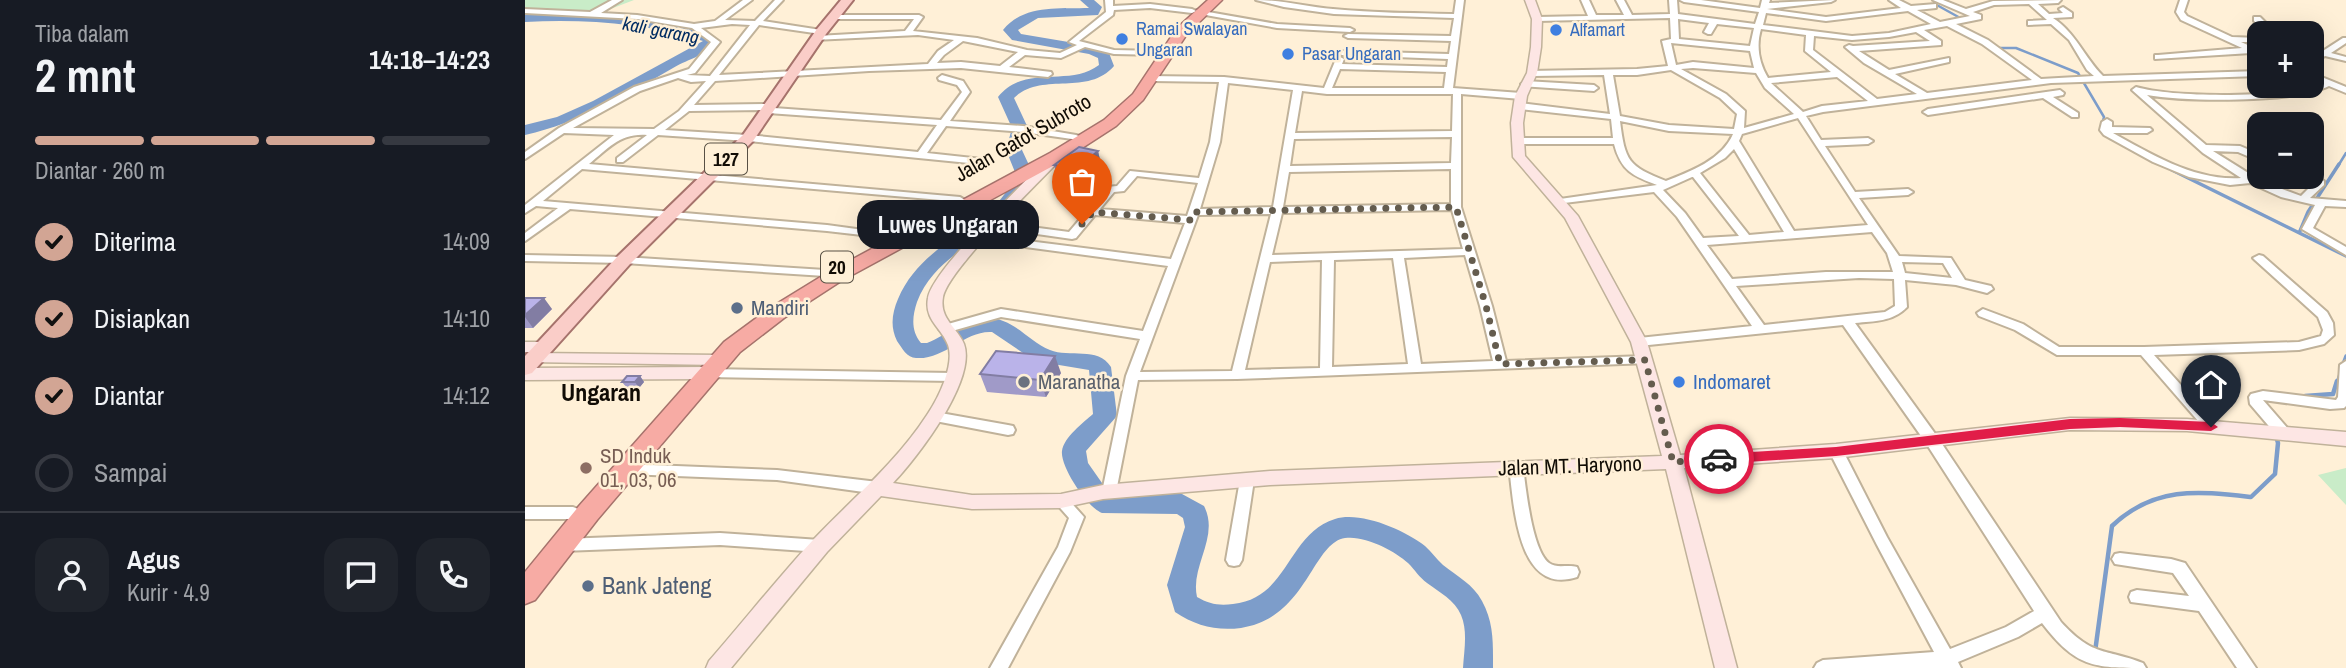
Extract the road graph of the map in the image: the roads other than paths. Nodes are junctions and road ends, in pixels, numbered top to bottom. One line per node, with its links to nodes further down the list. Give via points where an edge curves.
1 (618, 0): 29 (street)
2 (748, 0): 39 (street)
3 (779, 0): 40 (street)
4 (847, 0): 33 (main road, 127)
5 (1216, 0): 23 (highway, Jalan Gatot Subroto / 20)
6 (1260, 0): 24 (street)
7 (1460, 0): 30 (street)
8 (1529, 0): 36 (street)
9 (1585, 0): 34 (street)
10 (1620, 0): 31 (street)
11 (1673, 0): 32 (street)
12 (1684, 0): 18 (street)
13 (1825, 0): 14 (street); 22 (street); 35 (street)
14 (1831, 0)
15 (1893, 0): 25 (street)
16 (2184, 0): 55 (street, via 2182,16)
17 (2030, 1): 21 (street); 27 (street, via 1993,3); 37 (street)
18 (1724, 3): 22 (street)
19 (1935, 3): 25 (street); 27 (street)
20 (1110, 4): 23 (street); 59 (street, via 1103,19 1072,41)
21 (2061, 5): 37 (street, via 2069,15)
22 (1765, 6): 35 (street, via 1826,19); 44 (street)
23 (1200, 8): 45 (street); 65 (highway, Jalan Gatot Subroto / 20, via 1174,30); 93 (highway, Jalan Gatot Subroto / 20)
24 (1298, 9): 28 (street); 45 (street)
25 (1909, 9): 35 (street); 41 (street)
26 (525, 11): 29 (street)
27 (1968, 11): 41 (street, via 1978,17)
28 (1358, 13): 30 (street); 49 (street)
29 (590, 15): 43 (street)
30 (1458, 16): 54 (street)
31 (1628, 16): 32 (street); 34 (street)
32 (1672, 16): 38 (street); 58 (street)
33 (833, 17): 48 (street, via 919,17); 51 (main road, 127)
34 (1593, 17): 36 (street)
35 (1843, 18)
36 (1537, 19): 102 (street)
37 (2052, 19): 42 (street); 88 (street)
38 (1715, 20): 44 (street); 47 (street)
39 (716, 23): 40 (street); 43 (street)
40 (759, 23): 51 (street); 91 (street)
41 (1947, 23): 46 (street); 98 (street, via 1985,42)
42 (2031, 23)
43 (694, 26): 87 (street, via 716,42 692,71)
44 (1757, 26): 50 (street); 61 (street)
45 (1282, 27): 49 (street)
46 (1917, 29): 53 (street); 62 (street, via 1938,43)
47 (1709, 32)
48 (908, 33): 51 (street); 52 (street)
49 (1349, 33): 54 (street); 66 (street)
50 (1810, 33): 53 (street); 85 (street, via 1809,51)
51 (819, 35): 81 (main road, 127)
52 (961, 38): 63 (street); 73 (street)
53 (1843, 38): 62 (street)
54 (1455, 39): 69 (street)
55 (2228, 39): 56 (street); 60 (street)
56 (2247, 40)
57 (2346, 40): 67 (street)
58 (1675, 41): 61 (street); 76 (street, via 1666,41)
59 (1084, 45): 63 (street, via 1061,56); 65 (street, via 1114,52)
60 (2247, 48)
61 (1754, 49): 79 (street)
62 (1851, 49): 82 (street)
63 (1024, 52): 77 (street)
64 (2247, 52): 68 (street)
65 (1158, 53): 127 (highway, Jalan Gatot Subroto / 20, via 1124,103)
66 (1342, 53): 69 (street); 75 (street)
67 (2325, 54): 71 (street)
68 (2195, 55): 70 (street); 86 (street)
69 (1451, 57): 78 (street)
70 (2158, 57)
71 (2346, 59)
72 (1947, 60): 82 (street)
73 (931, 65): 74 (street); 81 (street)
74 (977, 66): 77 (street); 94 (street)
75 (1337, 66): 78 (street); 105 (street)
76 (1673, 68): 79 (street, via 1693,65); 80 (street); 125 (street, via 1740,110)
77 (1002, 69): 84 (street)
78 (1449, 70): 106 (street)
79 (1759, 71): 96 (street)
80 (1608, 72): 102 (street); 116 (street)
81 (792, 73): 91 (street); 112 (main road, 127)
82 (1888, 73): 108 (street)
83 (2247, 73): 86 (street)
84 (1048, 74)
85 (1837, 74): 96 (street); 110 (street)
86 (2231, 74): 89 (street)
87 (679, 76): 91 (street); 119 (street, via 637,89)
88 (2100, 76): 89 (street); 90 (street)
89 (2119, 76): 103 (street)
90 (2083, 77): 98 (street)
91 (713, 78): 111 (street)
92 (942, 78): 94 (street)
93 (1151, 78): 95 (street); 136 (highway, Jalan Gatot Subroto / 20, via 1123,113)
94 (954, 80): 117 (street, via 964,85 966,92)
95 (1224, 80): 101 (street); 146 (street, via 1215,142)
96 (1764, 81): 114 (street)
97 (2325, 81): 103 (street, via 2314,91 2277,93 2171,96); 104 (street)
98 (2039, 82): 99 (street)
99 (2026, 83): 108 (street); 109 (street)
100 (1594, 88): 102 (street)
101 (1299, 89): 105 (street); 124 (street)
102 (1524, 90): 106 (street); 116 (street); 128 (street)
103 (2136, 90): 132 (street)
104 (2346, 90)
105 (1327, 91): 106 (street)
106 (1452, 91): 123 (street)
107 (2060, 93): 109 (street)
108 (1924, 95): 110 (street)
109 (2045, 95): 113 (street); 115 (street)
110 (1874, 101): 114 (street)
111 (686, 108): 112 (street); 122 (street)
112 (769, 109): 117 (street); 126 (main road, 127)
113 (1928, 112)
114 (1800, 114): 125 (street); 131 (street)
115 (2075, 116)
116 (1617, 117): 125 (street); 129 (street)
117 (944, 124): 127 (street); 134 (street)
118 (2106, 126): 120 (street); 147 (street, via 2181,170 2216,180)
119 (562, 130): 121 (street); 135 (street)
120 (2147, 130)
121 (627, 132): 122 (street); 139 (street)
122 (656, 132): 126 (street); 137 (street)
123 (1457, 134): 124 (street); 141 (street)
124 (1291, 136): 142 (street)
125 (1736, 137): 143 (street, via 1725,152); 167 (street)
126 (748, 138): 134 (street); 144 (main road, 127)
127 (1076, 138): 140 (highway, Jalan Gatot Subroto / 20)
128 (1517, 141): 129 (street); 155 (street, via 1521,161)
129 (1617, 141): 149 (street, via 1631,170)
130 (1868, 141): 131 (street)
131 (1818, 143): 153 (street)
132 (2206, 149): 133 (street); 145 (street)
133 (2247, 153)
134 (921, 154): 138 (street)
135 (525, 156)
136 (1056, 157): 140 (highway, Jalan Gatot Subroto / 20); 165 (street)
137 (621, 160)
138 (979, 161)
139 (579, 166): 144 (street); 159 (street)
140 (1032, 166): 148 (highway, Jalan Gatot Subroto / 20)
141 (1455, 166): 142 (street); 160 (street)
142 (1285, 169): 162 (street)
143 (1694, 173): 149 (street); 171 (street)
144 (709, 177): 154 (street); 163 (main road, 127)
145 (2247, 180)
146 (1202, 181): 161 (street, via 1134,173 1120,189 1111,189); 164 (street)
147 (2247, 181)
148 (1000, 183): 154 (highway, Jalan Gatot Subroto / 20); 200 (highway, Jalan Gatot Subroto / 20, via 834,277)
149 (1661, 187): 155 (street); 172 (street)
150 (2271, 189): 156 (street)
151 (2318, 189): 156 (street)
152 (1908, 192): 153 (street)
153 (1851, 195): 166 (street)
154 (960, 200): 168 (highway, Jalan Gatot Subroto / 20)
155 (1560, 202): 193 (street, via 1581,232)
156 (2312, 203): 157 (street); 173 (street, via 2307,229)
157 (2346, 204)
158 (569, 205): 159 (street); 163 (street); 169 (street)
159 (530, 206)
160 (1456, 207): 162 (street); 174 (street)
161 (1093, 212): 164 (street); 165 (street, via 1072,236)
162 (1276, 212): 164 (street); 179 (street)
163 (672, 213): 168 (street); 181 (main road, 127)
164 (1192, 216): 182 (street)
165 (994, 225): 170 (street)
166 (1876, 228): 167 (street); 180 (street)
167 (1791, 235): 171 (street)
168 (893, 237): 183 (highway, Jalan Gatot Subroto / 20)
169 (525, 238)
170 (980, 238): 182 (street); 191 (street, via 957,261 935,296 936,317)
171 (1746, 238): 172 (street)
172 (1700, 242): 186 (street)
173 (2346, 251)
174 (1470, 252): 175 (street); 198 (street)
175 (1398, 253): 176 (street); 201 (street)
176 (1328, 257): 179 (street); 202 (street)
177 (525, 258): 181 (street)
178 (2259, 258): 194 (street, via 2323,315 2330,326 2322,342)
179 (1265, 259): 205 (street)
180 (1896, 259): 184 (street); 185 (street, via 1947,260)
181 (624, 260): 183 (street); 196 (main road, 127)
182 (1173, 263): 192 (street)
183 (825, 273): 200 (highway, Jalan Gatot Subroto / 20, via 766,309)
184 (1899, 278): 185 (street); 186 (street, via 1836,275); 189 (street, via 1899,311)
185 (1960, 281): 187 (street)
186 (1729, 283): 190 (street)
187 (1987, 289)
188 (1983, 313): 194 (street, via 2019,327 2057,351)
189 (1846, 320): 190 (street); 211 (street)
190 (1760, 328): 193 (street)
191 (950, 336): 192 (street, via 1001,313); 206 (street)
192 (1146, 336): 204 (street)
193 (1639, 342): 197 (street)
194 (2144, 351): 208 (street)
195 (625, 358): 196 (street); 200 (street); 203 (street)
196 (530, 359): 203 (street)
197 (1645, 360): 198 (street); 214 (street)
198 (1500, 364): 201 (street)
199 (2346, 365): 210 (street, via 2345,398 2339,405 2256,397)
200 (705, 366): 203 (street); 206 (street); 216 (highway, 20); 222 (highway, 20)
201 (1415, 368): 202 (street)
202 (1326, 371): 205 (street)
203 (612, 373)
204 (1132, 376): 205 (street); 219 (street)
205 (1237, 376)
206 (953, 377): 207 (street)
207 (936, 417): 209 (street); 218 (street)
208 (2211, 427): 210 (street, Jalan MT. Haryono); 211 (street, Jalan MT. Haryono, via 2070,424)
209 (1009, 430)
210 (2276, 433): 212 (street, Jalan MT. Haryono)
211 (1931, 439): 213 (street, Jalan MT. Haryono); 232 (street)
212 (2346, 439)
213 (1836, 451): 214 (street, Jalan MT. Haryono); 234 (street)
214 (1673, 462): 215 (street, Jalan MT. Haryono); 237 (street)
215 (1516, 467): 217 (street, Jalan MT. Haryono); 228 (street, via 1533,552 1544,568)
216 (626, 469): 218 (street, via 777,475); 223 (highway, 20)
217 (1247, 480): 219 (street, Jalan MT. Haryono); 226 (street)
218 (878, 488): 220 (street, Jalan MT. Haryono, via 972,502); 224 (street)
219 (1106, 492): 220 (street, Jalan MT. Haryono)
220 (1061, 501): 236 (street, via 1077,517 1065,548)
221 (525, 513): 222 (street)
222 (573, 513): 227 (highway, 20)
223 (563, 545): 224 (street, via 720,538); 229 (highway, 20)
224 (820, 546): 235 (street)
225 (2120, 559): 231 (street, via 2176,566)
226 (1234, 560)
227 (525, 570)
228 (1571, 572)
229 (525, 592)
230 (2137, 597): 231 (street)
231 (2203, 604): 240 (street)
232 (2044, 613): 233 (street, via 2067,643); 234 (street)
233 (2106, 661): 239 (street)
234 (1949, 663): 238 (street)
235 (717, 668)
236 (999, 668)
237 (1726, 668)
238 (1823, 668)
239 (2137, 668)
240 (2248, 668)

